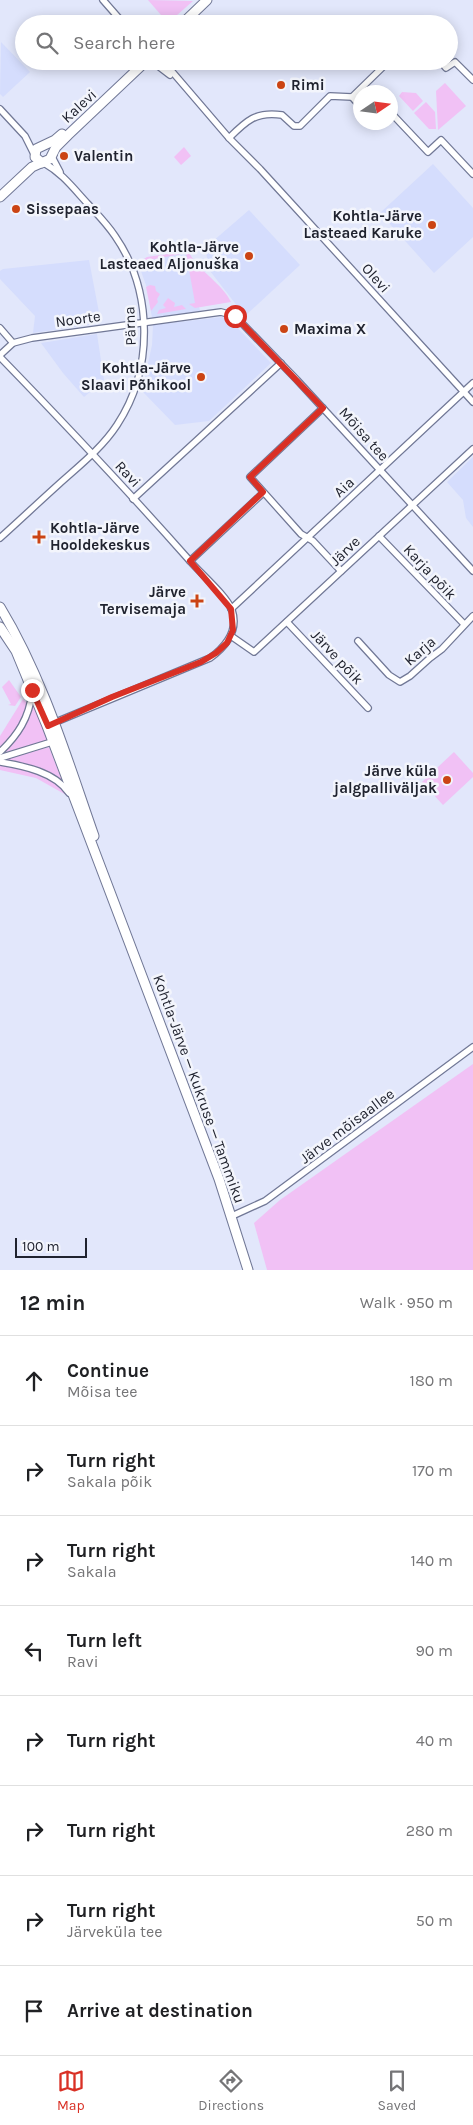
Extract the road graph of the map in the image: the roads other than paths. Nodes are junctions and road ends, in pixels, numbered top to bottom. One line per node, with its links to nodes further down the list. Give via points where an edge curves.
1 (103, 0): 4 (street)
2 (208, 0): 5 (main road)
3 (213, 0): 6 (main road)
4 (116, 15)
5 (192, 15)
6 (197, 15)
7 (458, 64): 13 (street)
8 (129, 70): 20 (main road, Kalevi, via 55,140)
9 (137, 70): 22 (main road, Kalevi)
10 (164, 70): 14 (street, Olevi)
11 (170, 70): 14 (street, Olevi)
12 (380, 70): 15 (street)
13 (472, 75)
14 (180, 82): 19 (street, Olevi)
15 (352, 97): 19 (street, via 330,96 297,127 282,115 266,114 251,118)
16 (0, 109): 18 (street)
17 (398, 120): 25 (street, via 428,152 441,140)
18 (25, 136): 20 (street); 21 (street)
19 (229, 138): 35 (street, Olevi)
20 (43, 145): 21 (main road, Kalevi); 22 (main road, via 50,149)
21 (34, 154): 23 (main road); 26 (main road, Kalevi)
22 (51, 155): 23 (main road, Kalevi); 24 (street, Pärna)
23 (43, 162): 24 (street, Pärna); 27 (main road, Kalevi)
24 (61, 174): 29 (street, Pärna, via 116,237 138,285)
25 (473, 174)
26 (0, 191)
27 (0, 197)
28 (235, 316): 29 (street, Noorte, via 221,312); 33 (street, Mõisa tee)
29 (145, 322): 31 (street, Noorte); 39 (street, Pärna, via 139,377 118,424)
30 (0, 328): 31 (street)
31 (13, 343): 32 (street)
32 (0, 356): 39 (street, Ravi)
33 (281, 363): 37 (street, Mõisa tee); 42 (street)
34 (473, 383): 35 (street, Aia)
35 (464, 391): 36 (street, Olevi); 40 (street, Aia)
36 (473, 402)
37 (323, 408): 40 (street, Mõisa tee); 41 (street, via 250,477)
38 (473, 449): 43 (street, Järve)
39 (92, 454): 42 (street, Ravi); 45 (street, Pärna)
40 (380, 470): 43 (street, Mõisa tee); 46 (street, Aia)
41 (263, 492): 46 (street); 47 (street)
42 (134, 499): 47 (street, Ravi)
43 (412, 504): 44 (street, Järve); 49 (street, Mõisa tee)
44 (379, 536): 48 (street, Järve); 54 (street, Karja põik)
45 (0, 538)
46 (308, 538): 48 (street); 51 (street, Aia)
47 (190, 561): 51 (street, Ravi)
48 (341, 571): 53 (street, Järve)
49 (473, 571)
50 (0, 607): 60 (main road, via 18,636)
51 (232, 611): 56 (street)
52 (473, 616): 54 (street, Karja)
53 (287, 622): 56 (street, Järve, via 254,652); 59 (street, Järve põik)
54 (464, 624): 57 (street, Karja, via 442,649 400,682 389,675)
55 (0, 627): 58 (main road, via 16,651)
56 (232, 636): 60 (street, via 205,660)
57 (358, 641)
58 (32, 690): 60 (main road); 62 (street, via 23,725)
59 (368, 708)
60 (51, 725): 61 (main road)
61 (56, 741): 63 (street); 65 (main road, Kohtla-Järve — Kukruse — Tammiku); 66 (main road, Kohtla-Järve — Kukruse — Tammiku, via 67,759)
62 (0, 752)
63 (0, 758)
64 (0, 762): 65 (street, via 26,767 52,778 64,786)
65 (74, 800): 66 (main road, Kohtla-Järve — Kukruse — Tammiku)
66 (121, 920): 68 (main road, Kohtla-Järve — Kukruse — Tammiku)
67 (473, 1047): 68 (street, Järve mõisaallee, via 265,1201)
68 (232, 1216): 69 (main road, Kohtla-Järve — Kukruse — Tammiku)
69 (248, 1270)

